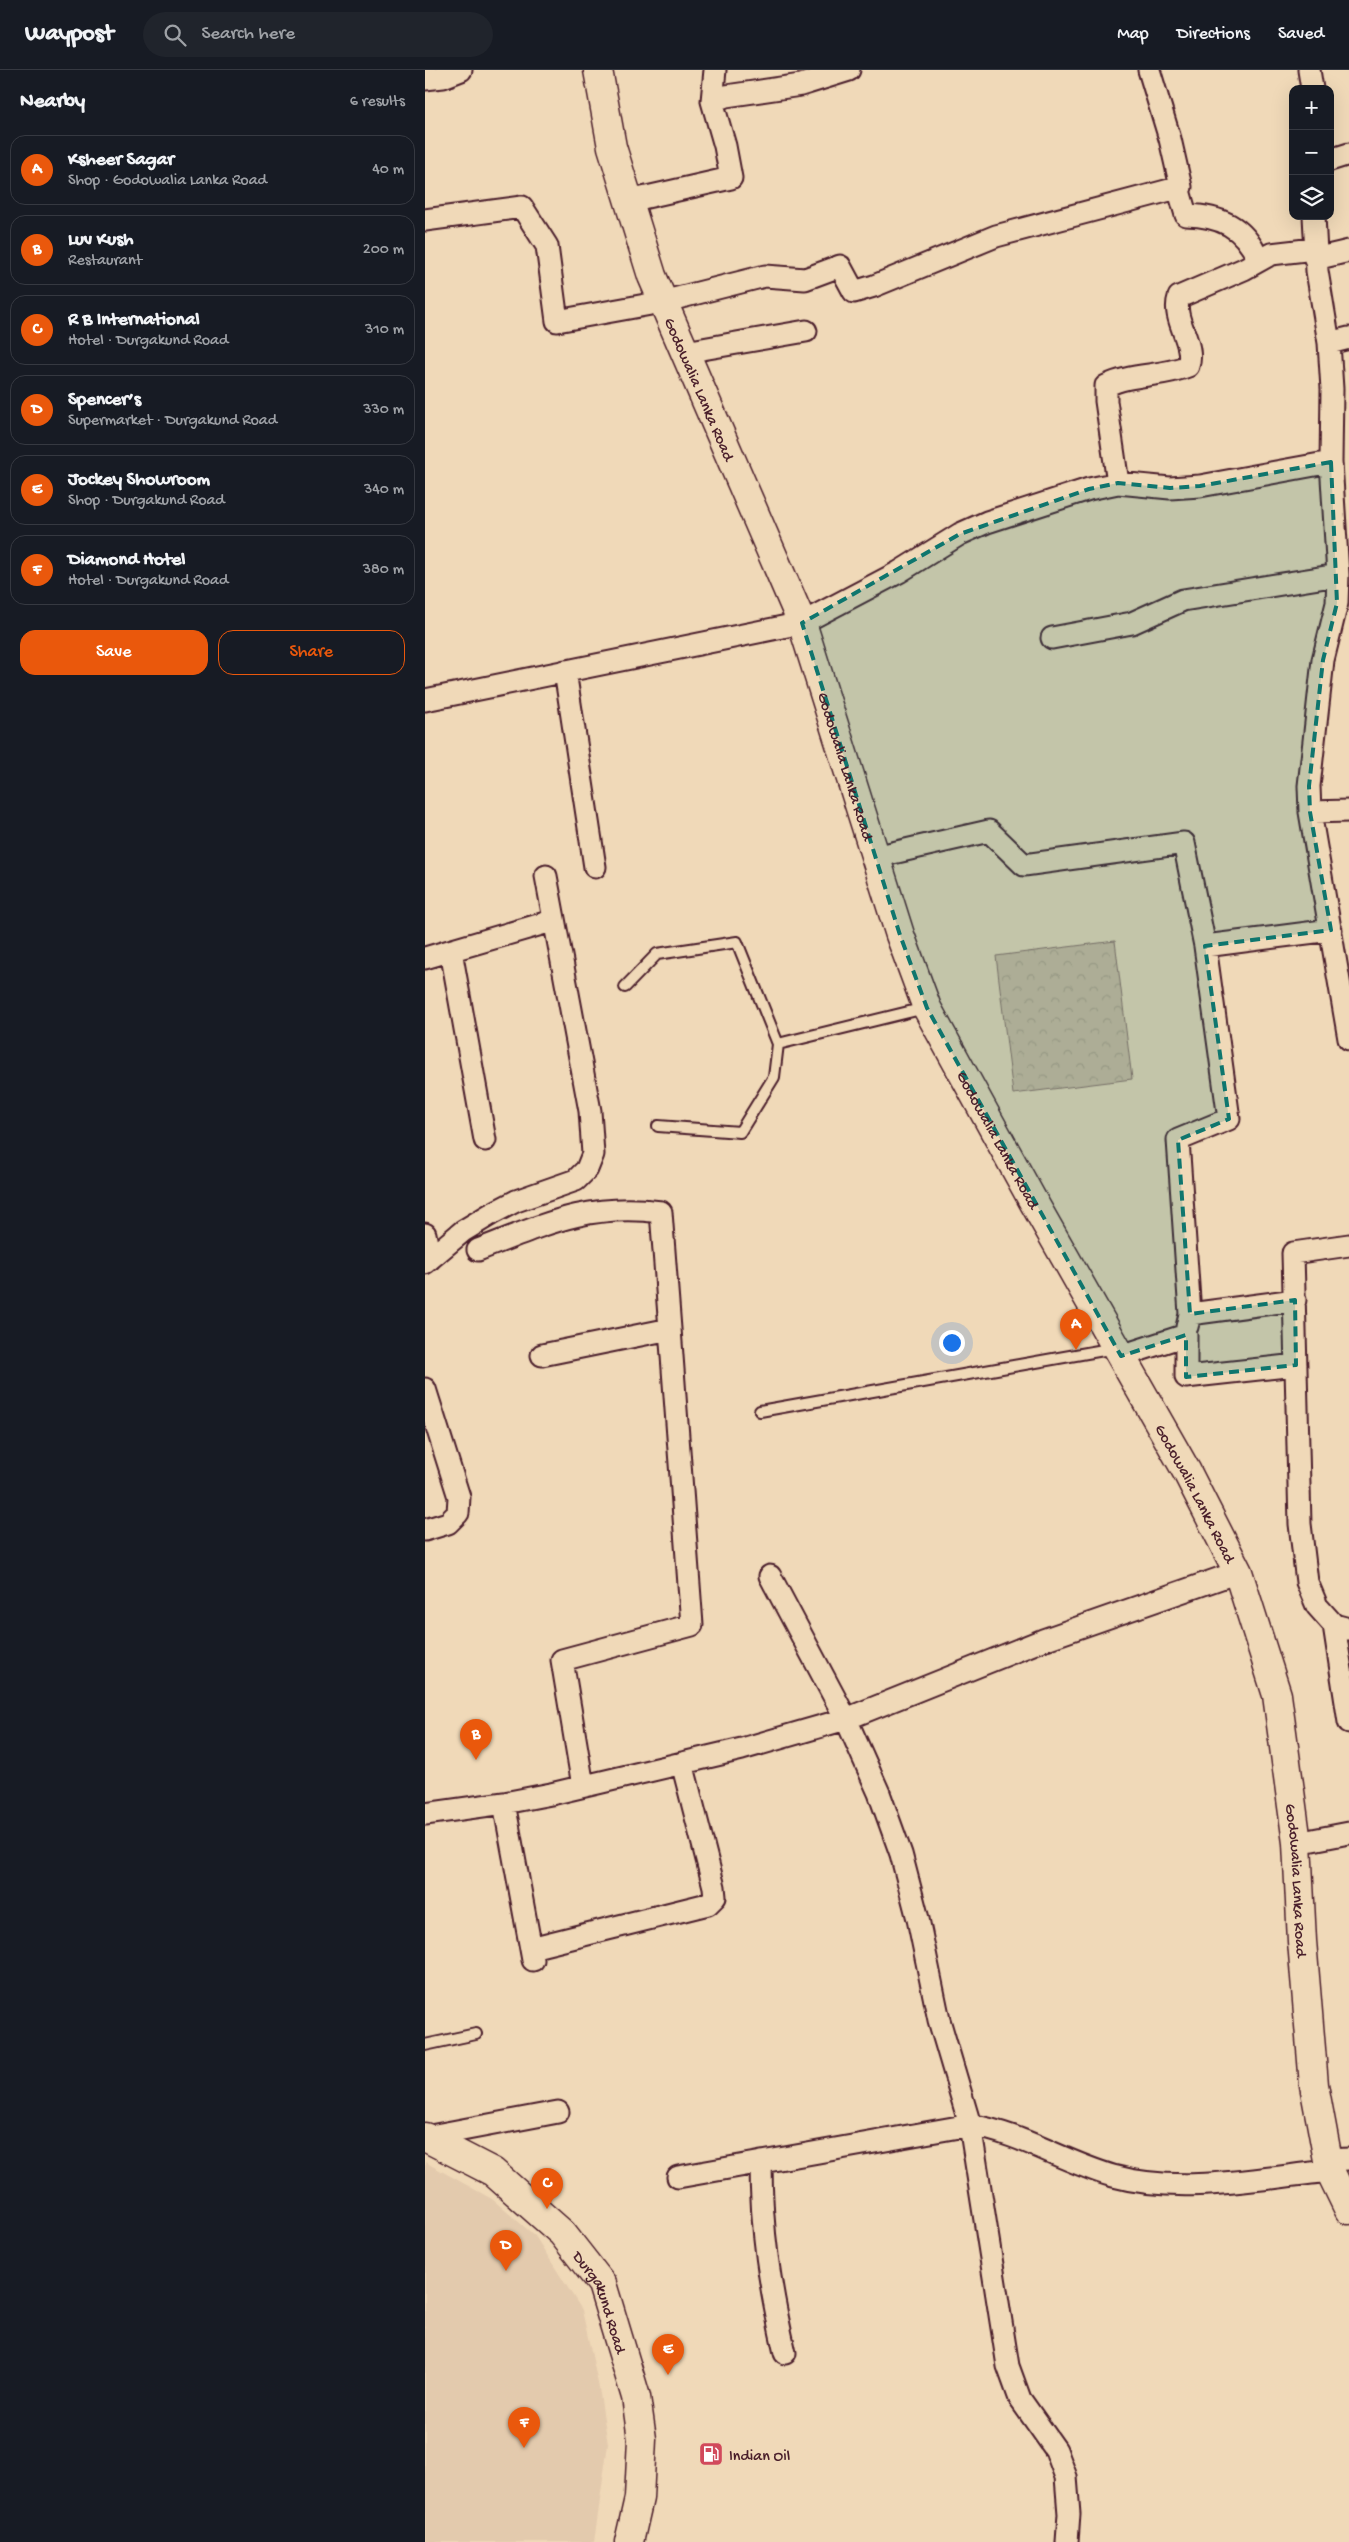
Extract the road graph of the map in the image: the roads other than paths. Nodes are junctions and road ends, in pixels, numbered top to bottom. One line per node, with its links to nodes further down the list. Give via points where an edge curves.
1 (461, 70): 7 (street)
2 (598, 70): 13 (street, Godowalia Lanka Road, via 612,147)
3 (715, 70): 9 (street)
4 (849, 70): 9 (street, via 801,85)
5 (1149, 70): 12 (street, via 1179,172 1181,187)
6 (1309, 70): 8 (street)
7 (425, 79)
8 (1311, 85)
9 (712, 101): 13 (street, via 731,178)
10 (1349, 154): 11 (street)
11 (1334, 159)
12 (1178, 188): 18 (street, via 1185,215 1222,220 1251,244); 19 (street, via 996,236 854,292 840,266 805,279 765,276)
13 (629, 201): 19 (street, Godowalia Lanka Road)
14 (425, 220): 19 (street, via 522,207 547,246 557,321)
15 (1314, 220): 17 (street)
16 (1349, 251): 17 (street)
17 (1315, 254): 18 (street, via 1271,254); 21 (street)
18 (1258, 260): 24 (street, via 1179,297 1176,306 1191,357 1188,366 1176,371 1119,379 1106,386)
19 (661, 302): 22 (street, Godowalia Lanka Road)
20 (805, 331): 22 (street)
21 (1339, 340): 23 (street, via 1333,389)
22 (685, 352): 27 (street, Godowalia Lanka Road)
23 (1331, 462): 24 (street, via 1200,486 1170,488); 25 (street)
24 (1118, 483): 27 (street, via 1089,489 969,530 899,572)
25 (1338, 575): 26 (street); 28 (street, via 1183,600 1132,623)
26 (1343, 603): 32 (street, via 1323,660 1309,786)
27 (802, 623): 29 (street); 33 (street, Godowalia Lanka Road)
28 (1052, 638)
29 (565, 671): 30 (street); 34 (street)
30 (425, 700)
31 (1349, 811): 32 (street)
32 (1310, 812): 37 (street)
33 (875, 857): 38 (street, via 989,831 1024,865 1184,843); 42 (street, Godowalia Lanka Road)
34 (595, 867)
35 (545, 876): 36 (street)
36 (552, 921): 39 (street); 50 (street, via 590,1111 593,1154 587,1170 576,1180 516,1201 491,1214 463,1231)
37 (1331, 930): 38 (street); 43 (street)
38 (1205, 946): 52 (street, via 1229,1120 1178,1140)
39 (451, 951): 40 (street); 46 (street)
40 (425, 958)
41 (625, 987): 44 (lane, via 657,954 737,942)
42 (927, 1008): 44 (lane); 55 (street, Godowalia Lanka Road)
43 (1348, 1029)
44 (778, 1044): 45 (lane, via 774,1077 739,1132)
45 (658, 1126)
46 (485, 1140)
47 (425, 1234): 50 (street)
48 (1349, 1245): 51 (street, via 1293,1252)
49 (478, 1250): 53 (street, via 585,1212 633,1208 661,1212)
50 (427, 1261)
51 (1295, 1300): 52 (street); 57 (street)
52 (1190, 1314): 54 (street)
53 (670, 1329): 56 (street); 67 (street, via 692,1625 563,1660)
54 (1186, 1335): 55 (street); 57 (street, via 1186,1377)
55 (1118, 1352): 59 (lane); 61 (street, Godowalia Lanka Road, via 1187,1472)
56 (542, 1354)
57 (1296, 1365): 63 (street, via 1300,1524 1307,1582 1317,1606)
58 (425, 1389): 60 (street, via 459,1497 458,1513 448,1523)
59 (760, 1411)
60 (425, 1530)
61 (1238, 1572): 64 (street, via 1043,1640); 71 (street, Godowalia Lanka Road, via 1277,1696)
62 (770, 1576): 64 (street)
63 (1342, 1627): 65 (street)
64 (846, 1719): 66 (street); 75 (street, via 879,1793 901,1854 919,1919 939,2020)
65 (1349, 1722)
66 (682, 1763): 67 (street); 68 (street, via 715,1897 707,1904 532,1954)
67 (583, 1786): 68 (street)
68 (503, 1803): 69 (street)
69 (425, 1814)
70 (1349, 1833): 71 (street)
71 (1297, 1843): 78 (street, Godowalia Lanka Road, via 1313,2085)
72 (476, 2034): 73 (lane)
73 (425, 2045)
74 (558, 2112): 76 (street)
75 (970, 2125): 77 (street); 78 (street, via 995,2129 1113,2176 1152,2184 1205,2184); 83 (street, via 1009,2366 1020,2399 1056,2450 1066,2477)
76 (425, 2137): 82 (street, Durgakund Road, via 493,2172 562,2234 601,2284 636,2397 642,2439 639,2498)
77 (761, 2162): 79 (street); 81 (street, via 762,2222 769,2284)
78 (1336, 2163): 80 (street, Godowalia Lanka Road)
79 (678, 2177)
80 (1349, 2210)
81 (785, 2354)
82 (629, 2542)
83 (1067, 2542)

